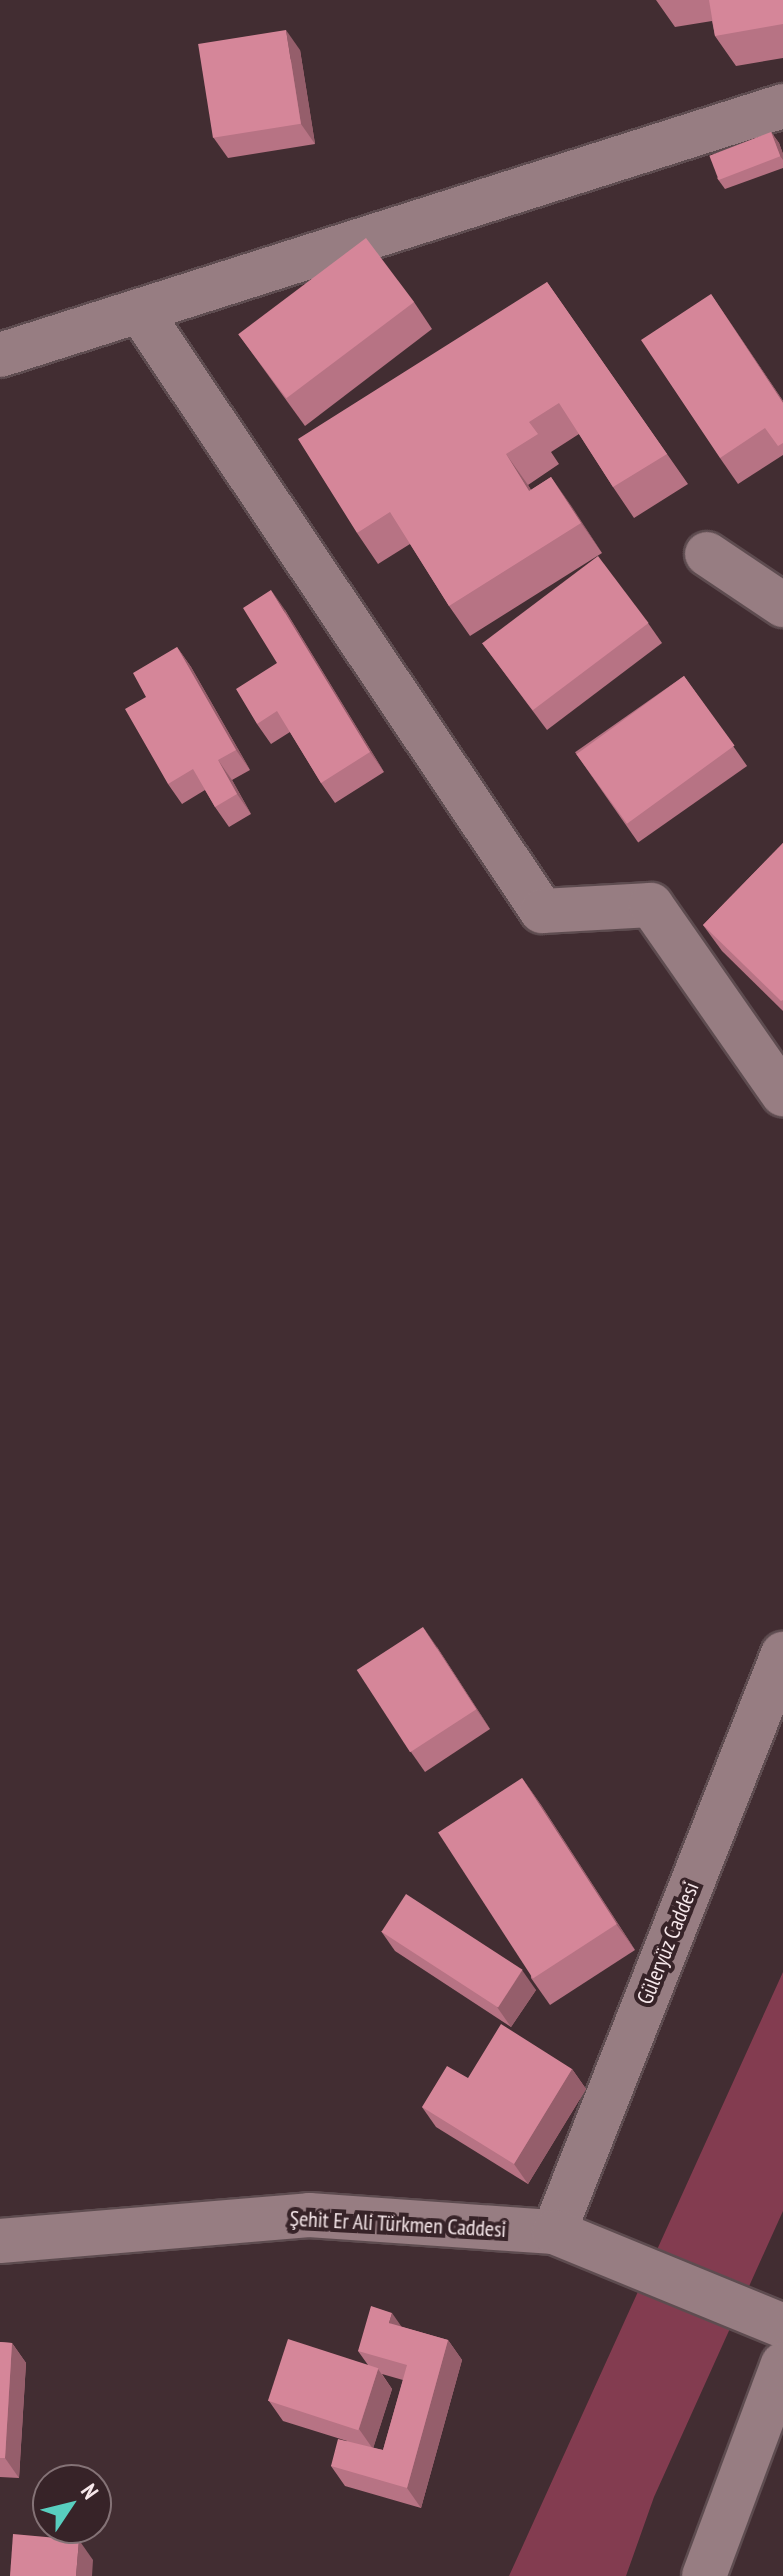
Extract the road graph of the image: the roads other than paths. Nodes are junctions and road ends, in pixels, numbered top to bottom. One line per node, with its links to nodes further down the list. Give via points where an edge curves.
1 (783, 106): 2 (street)
2 (141, 313): 3 (street); 6 (street, via 542,911 651,905)
3 (0, 355)
4 (707, 554): 5 (street)
5 (783, 605)
6 (783, 1094)
7 (783, 1654): 8 (street, Güleryüz Caddesi)
8 (554, 2232): 9 (street, Şehit Er Ali Türkmen Caddesi, via 309,2215); 10 (street, Şehit Er Ali Türkmen Caddesi, via 602,2247)
9 (0, 2241)
10 (783, 2326)
11 (783, 2364): 12 (street)
12 (704, 2576)

